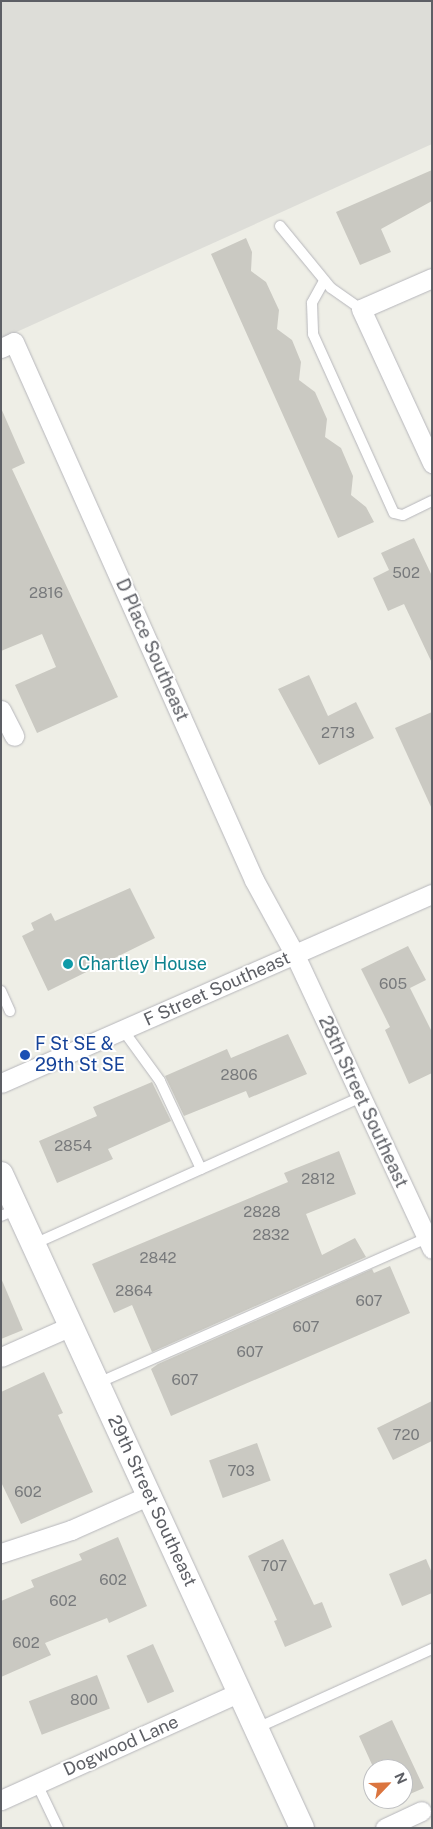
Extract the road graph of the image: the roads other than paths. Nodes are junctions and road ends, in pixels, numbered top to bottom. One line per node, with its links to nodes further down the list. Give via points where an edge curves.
1 (280, 226): 3 (lane)
2 (432, 278): 4 (street)
3 (324, 281): 4 (lane); 7 (lane, via 312,303 313,334 394,513 403,515)
4 (361, 310): 6 (street)
5 (8, 345): 11 (street, D Place Southeast, via 254,880)
6 (432, 463)
7 (432, 501)
8 (1, 710): 9 (street)
9 (14, 736)
10 (432, 894): 11 (street, F Street Southeast)
11 (294, 955): 14 (street, F Street Southeast); 16 (street, 28th Street Southeast)
12 (1, 991): 13 (lane)
13 (10, 1011)
14 (122, 1030): 15 (street, F Street Southeast); 17 (lane, via 160,1081)
15 (1, 1083)
16 (361, 1097): 17 (lane); 20 (street, 28th Street Southeast)
17 (201, 1169): 21 (lane)
18 (1, 1174): 19 (street, 29th Street Southeast)
19 (9, 1213): 21 (street, 29th Street Southeast)
20 (429, 1243): 24 (lane)
21 (34, 1244): 22 (street, 29th Street Southeast)
22 (71, 1326): 23 (street); 24 (street, 29th Street Southeast)
23 (1, 1357)
24 (98, 1384): 25 (street, 29th Street Southeast)
25 (150, 1495): 26 (street, via 71,1530); 28 (street, 29th Street Southeast)
26 (1, 1553)
27 (432, 1649): 29 (lane)
28 (240, 1692): 29 (street, 29th Street Southeast); 30 (street, Dogwood Lane)
29 (257, 1728): 34 (street, 29th Street Southeast)
30 (37, 1784): 31 (street, Dogwood Lane); 33 (lane)
31 (1, 1800)
32 (421, 1811): 35 (street)
33 (58, 1828)
34 (302, 1828)
35 (385, 1828)

